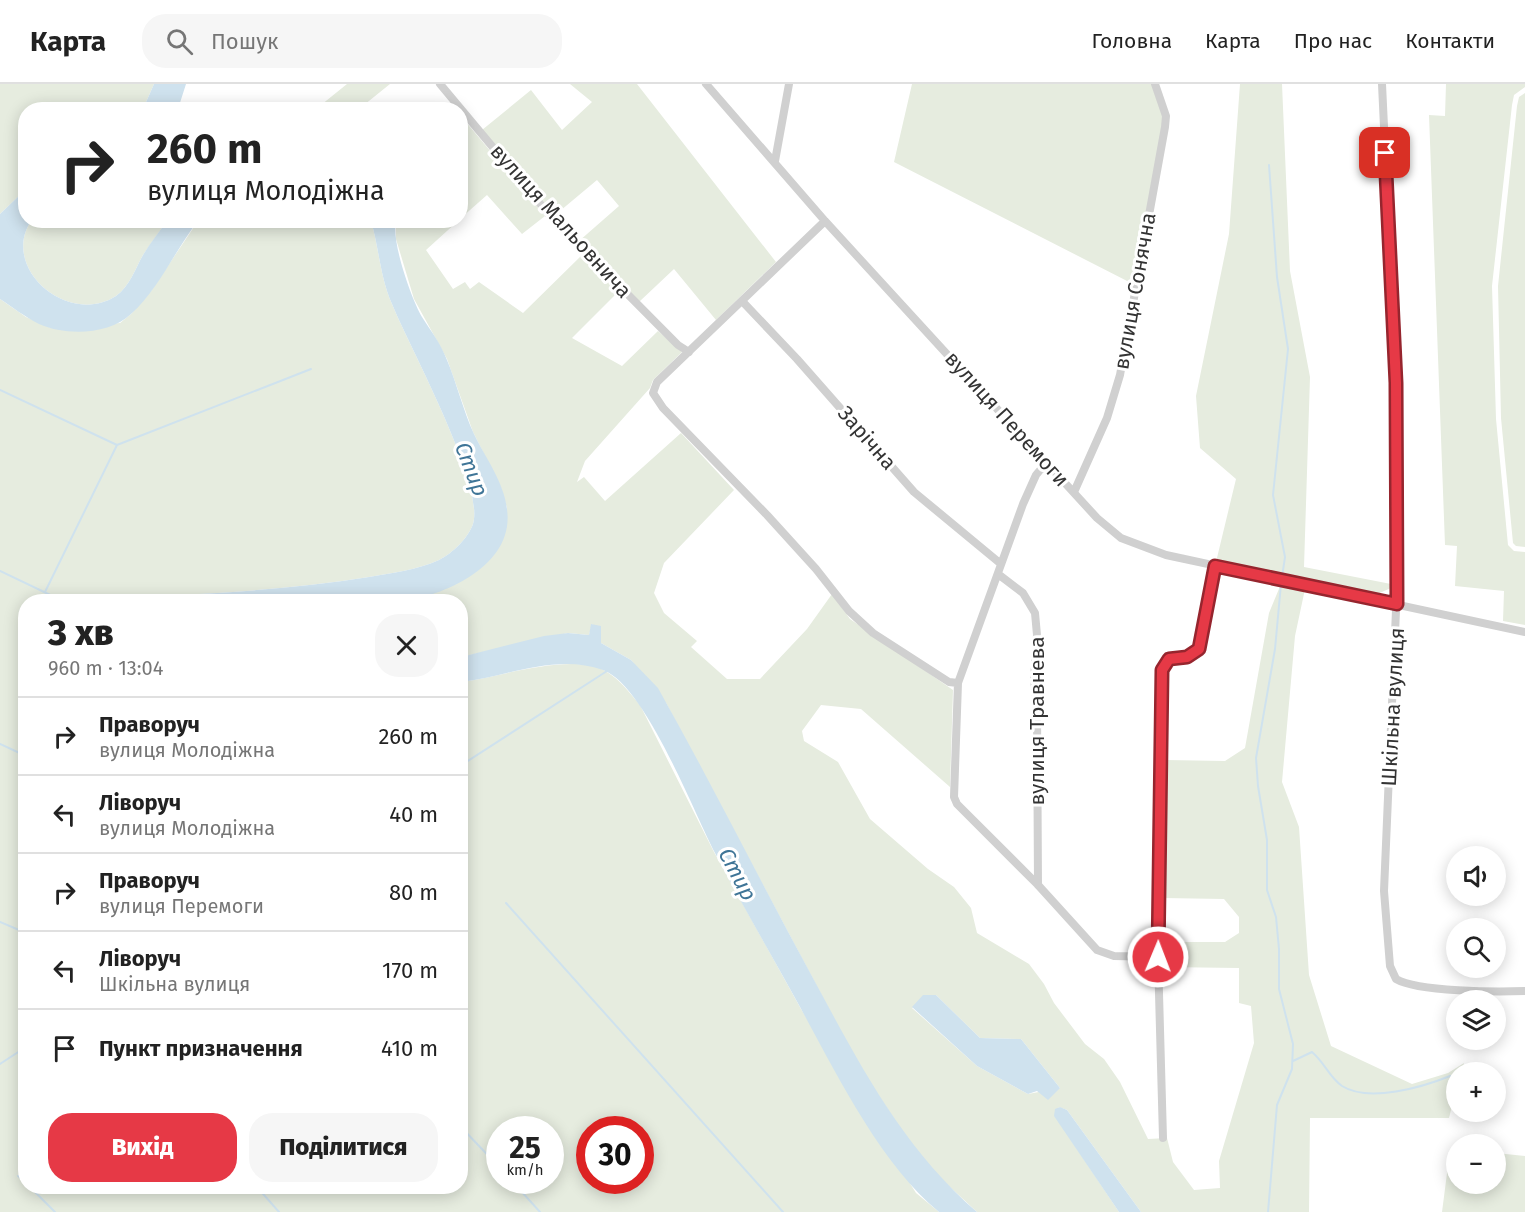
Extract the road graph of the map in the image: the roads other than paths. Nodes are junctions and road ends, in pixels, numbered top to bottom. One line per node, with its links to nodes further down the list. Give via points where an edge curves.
1 (440, 84): 6 (street, вулиця Мальовнича)
2 (706, 84): 8 (street, вулиця Перемоги)
3 (789, 84): 8 (street)
4 (1155, 84): 13 (street, вулиця Сонячна, via 1166,116 1165,127 1120,375 1107,418)
5 (1382, 84): 17 (street, Шкільна вулиця, via 1396,383)
6 (455, 102)
7 (468, 118): 11 (street, вулиця Мальовнича, via 552,218)
8 (775, 161): 9 (street, вулиця Перемоги)
9 (825, 221): 10 (street); 12 (street, вулиця Перемоги)
10 (742, 301): 11 (street); 14 (street, Зарічна, via 914,492)
11 (689, 352): 19 (street, via 657,382 654,398 767,515 849,611 873,633 949,682)
12 (1051, 466): 13 (street, вулиця Перемоги); 14 (street, via 1036,475)
13 (1074, 492): 15 (street, вулиця Перемоги, via 1121,538 1166,555)
14 (1001, 564): 16 (street)
15 (1215, 566): 17 (street, вулиця Перемоги); 21 (street, via 1199,649 1187,657 1169,659 1162,670)
16 (998, 574): 19 (street); 20 (street, вулиця Травнева, via 1030,602 1036,623)
17 (1397, 604): 18 (street, вулиця Перемоги); 22 (street, Шкільна вулиця, via 1384,891 1392,975 1402,983 1491,992)
18 (1525, 632)
19 (958, 683): 20 (street, via 954,797)
20 (1038, 885): 21 (street, via 1097,950 1114,956)
21 (1158, 957): 23 (street)
22 (1525, 991)
23 (1163, 1138)

